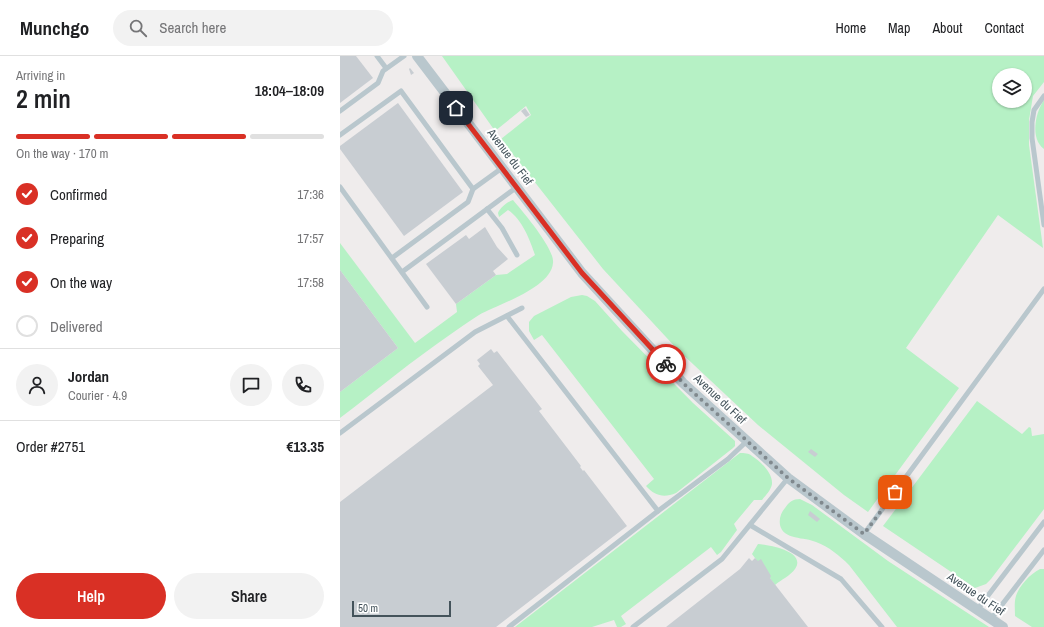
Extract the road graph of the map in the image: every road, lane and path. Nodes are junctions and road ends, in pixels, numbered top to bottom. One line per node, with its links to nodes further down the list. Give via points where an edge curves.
1 (377, 56): 4 (lane)
2 (404, 56): 4 (lane)
3 (417, 56): 8 (street, Avenue du Fief)
4 (386, 68): 6 (lane, via 378,83)
5 (1044, 96): 13 (lane, via 1034,110 1032,122)
6 (340, 111)
7 (340, 135): 11 (lane, via 401,91)
8 (502, 168): 10 (street, Avenue du Fief); 11 (lane)
9 (340, 187): 15 (lane)
10 (517, 187): 12 (lane); 22 (street, Avenue du Fief, via 588,278 683,383)
11 (473, 189): 15 (lane, via 468,202)
12 (487, 208): 14 (lane); 16 (lane)
13 (1044, 225)
14 (517, 255)
15 (392, 258): 16 (lane)
16 (402, 272): 18 (lane)
17 (1044, 289): 27 (lane)
18 (427, 307)
19 (522, 308): 20 (lane)
20 (507, 316): 21 (lane, via 475,332); 24 (lane)
21 (340, 433)
22 (747, 441): 23 (street, Avenue du Fief); 24 (lane, via 728,459)
23 (788, 478): 26 (lane); 27 (street, Avenue du Fief)
24 (658, 511): 31 (lane)
25 (1044, 522): 29 (lane)
26 (750, 525): 32 (lane, via 722,559); 33 (lane, via 840,579)
27 (864, 534): 29 (street, Avenue du Fief)
28 (1044, 550): 30 (lane)
29 (977, 610): 30 (street, Avenue du Fief)
30 (991, 619): 34 (street, Avenue du Fief)
31 (509, 627)
32 (633, 627)
33 (882, 627)
34 (1003, 627)

